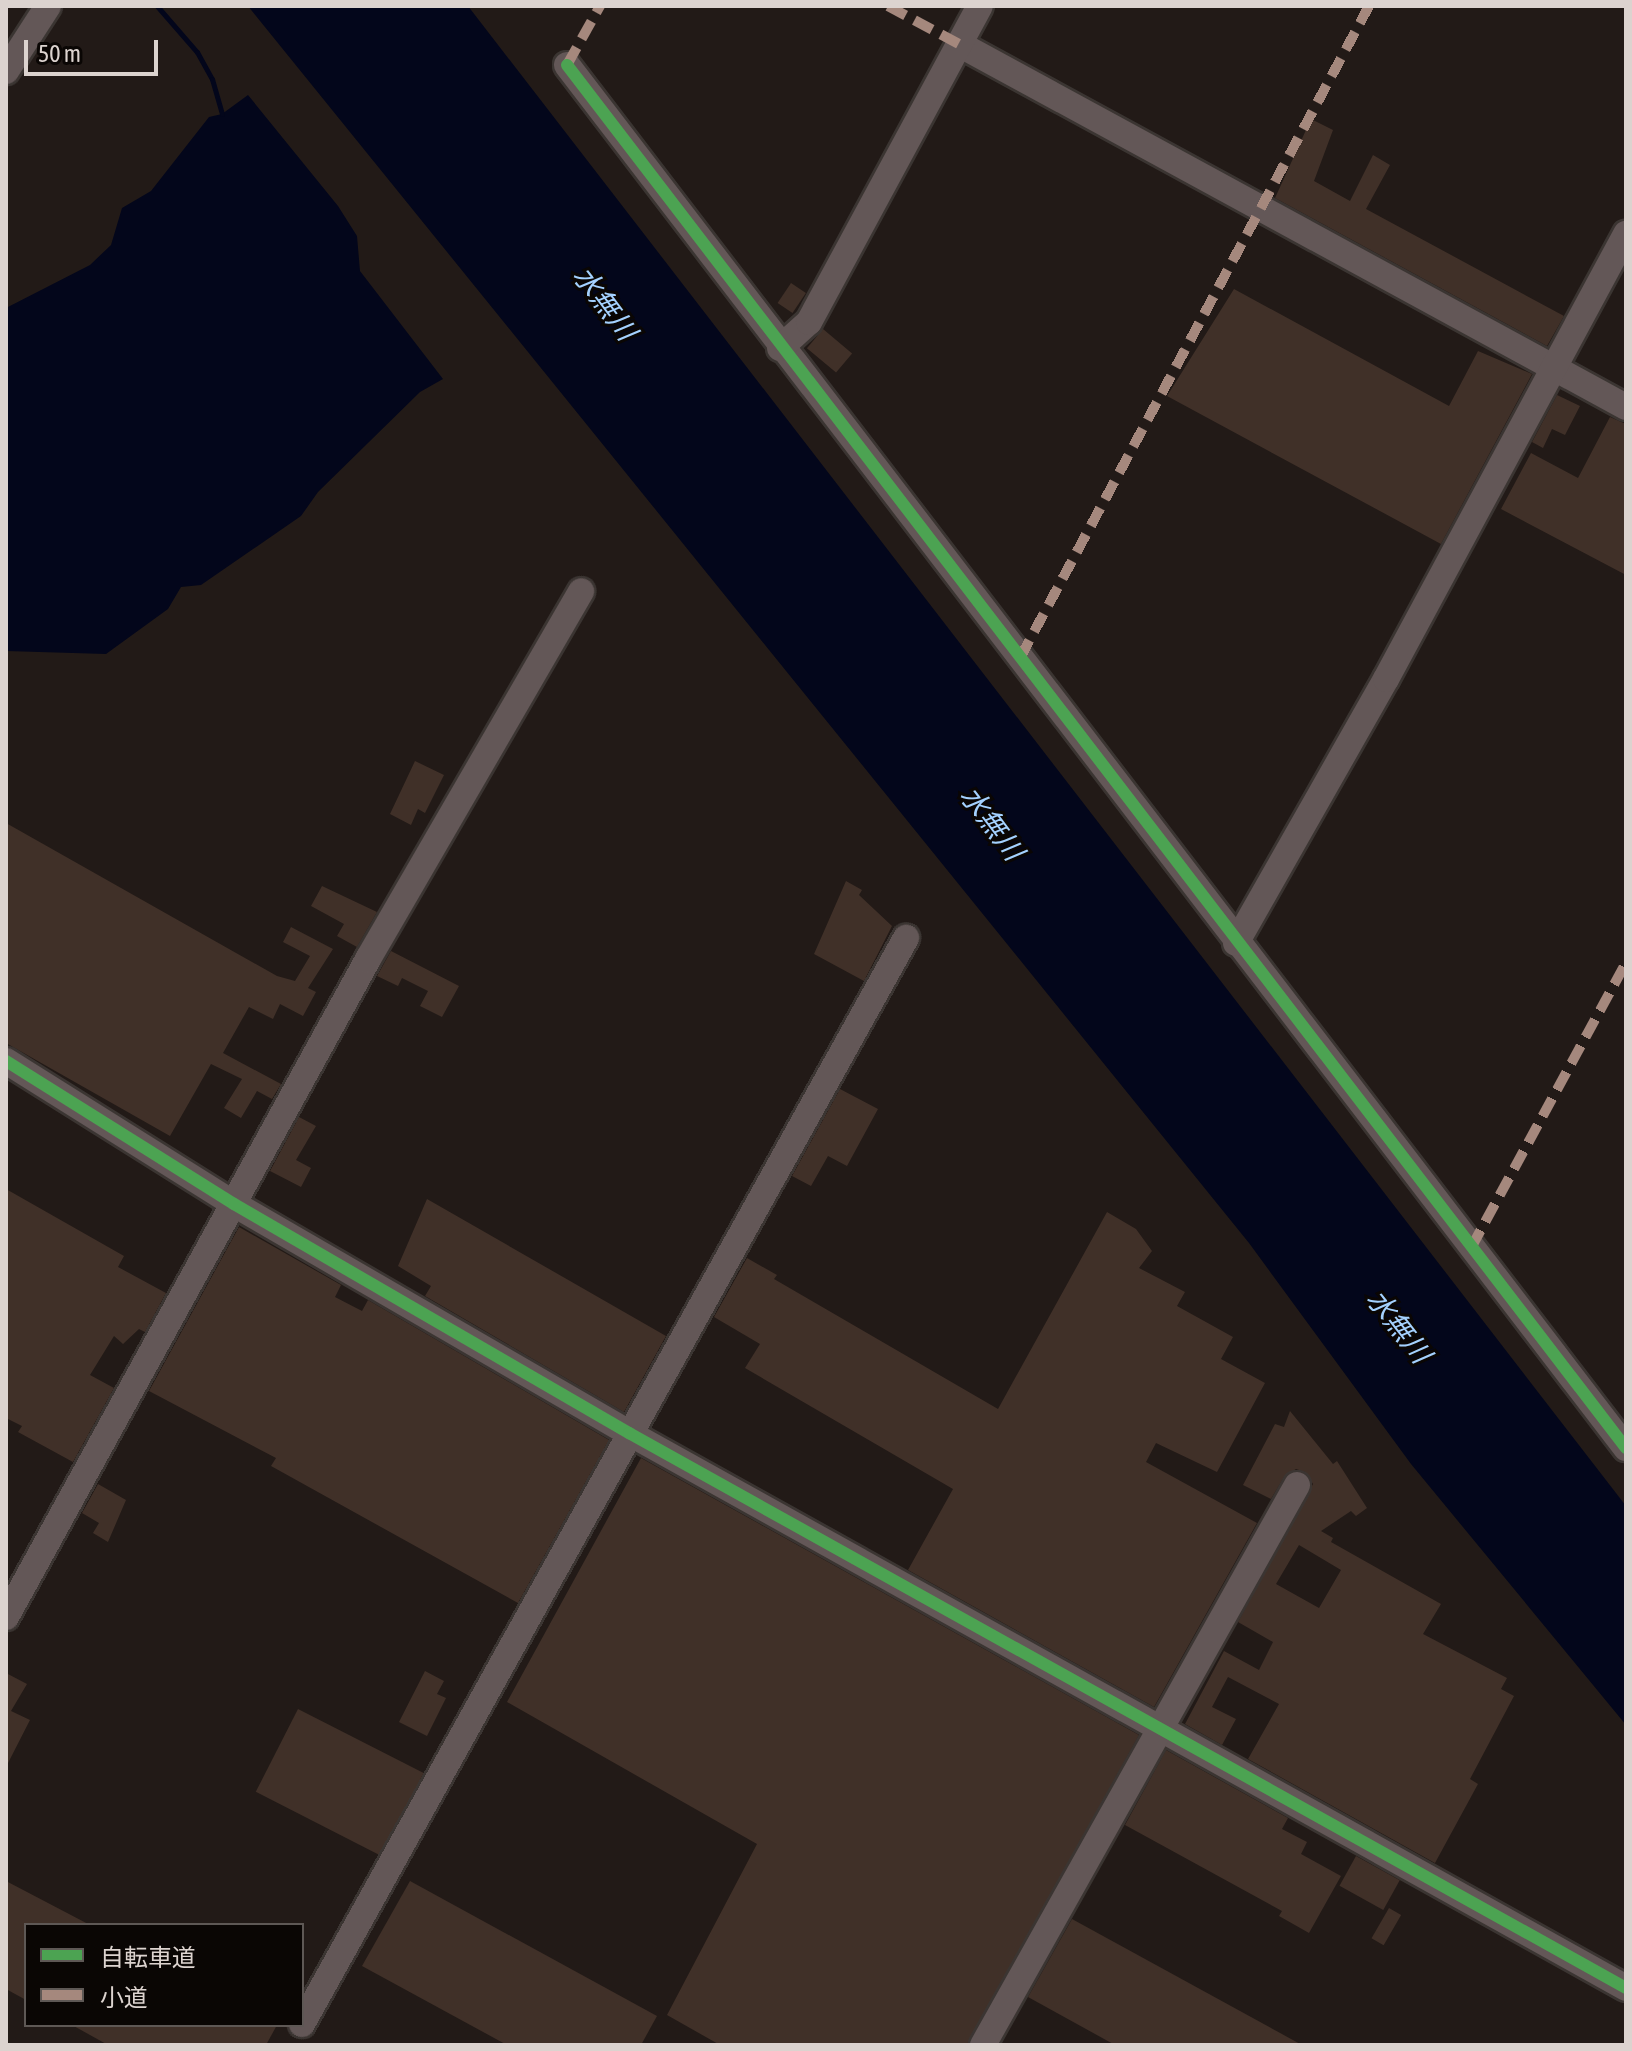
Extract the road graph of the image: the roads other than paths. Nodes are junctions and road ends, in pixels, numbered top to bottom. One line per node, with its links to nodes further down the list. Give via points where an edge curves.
1 (48, 6): 5 (street)
2 (980, 6): 3 (street)
3 (959, 44): 7 (street, via 809,322); 8 (street)
4 (567, 65): 7 (street)
5 (6, 71)
6 (1626, 234): 8 (street)
7 (780, 348): 12 (street)
8 (1554, 367): 9 (street); 12 (street)
9 (1626, 407)
10 (581, 591): 14 (street, via 368,959)
11 (906, 938): 15 (street)
12 (1236, 943): 16 (street)
13 (6, 1061): 14 (street)
14 (234, 1204): 15 (street); 18 (street)
15 (629, 1433): 19 (street); 21 (street)
16 (1626, 1448)
17 (1297, 1485): 19 (street)
18 (6, 1617)
19 (1159, 1730): 20 (street); 24 (street)
20 (1626, 1988)
21 (304, 2020)
22 (300, 2027): 23 (street)
23 (290, 2045)
24 (983, 2045)

